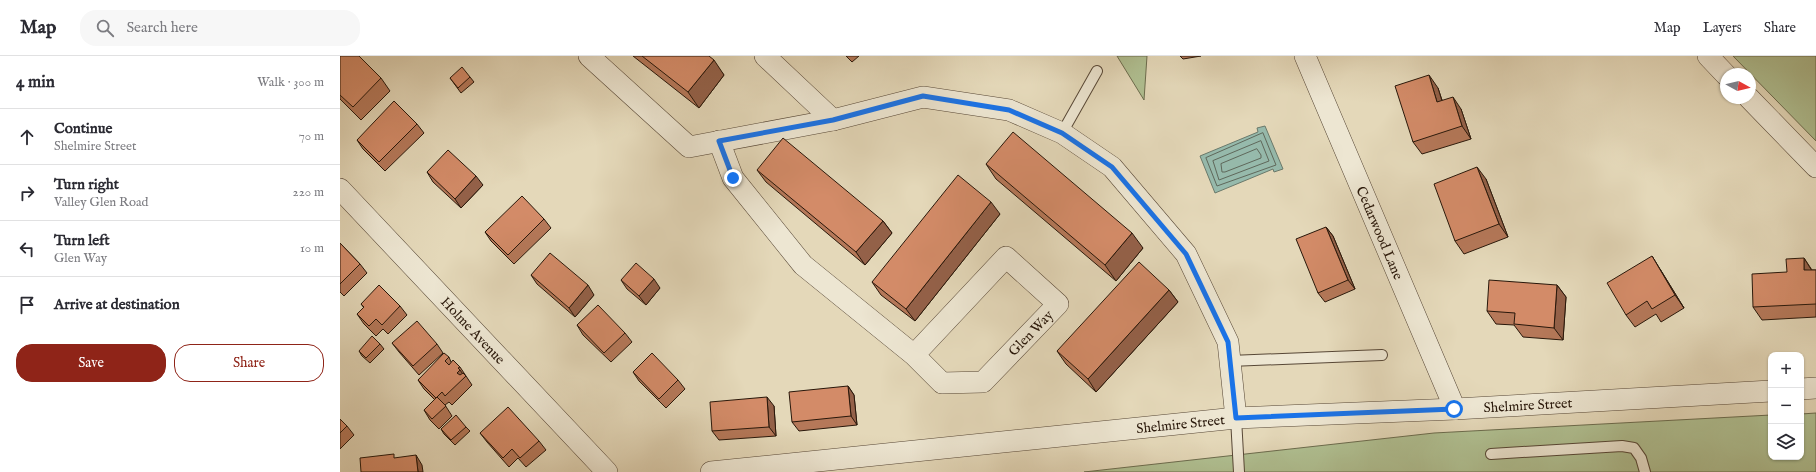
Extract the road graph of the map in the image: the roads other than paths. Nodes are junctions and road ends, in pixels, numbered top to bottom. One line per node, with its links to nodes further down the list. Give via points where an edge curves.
1 (588, 56): 10 (street, via 689,147)
2 (765, 56): 8 (street)
3 (1305, 56): 19 (street, Cedarwood Lane)
4 (1708, 56): 5 (street)
5 (1720, 69)
6 (1097, 71): 9 (lane)
7 (1755, 104): 11 (street)
8 (833, 120): 9 (street, via 923,96 1009,110); 10 (street)
9 (1062, 133): 15 (street, via 1112,167 1186,254 1228,342)
10 (719, 141): 13 (street, Glen Way, via 733,178 803,265)
11 (1816, 167)
12 (340, 189): 22 (street, Holme Avenue)
13 (914, 355): 13 (street, Glen Way, via 942,383 983,382 1058,304 1006,257)
14 (1382, 355): 15 (lane)
15 (1230, 361): 20 (street)
16 (1816, 388): 17 (street)
17 (1804, 389)
18 (1768, 391): 19 (street, Shelmire Street)
19 (1454, 409): 20 (street, Shelmire Street)
20 (1236, 418): 23 (street, Shelmire Street); 24 (lane)
21 (1491, 454): 25 (lane, via 1622,446 1634,448 1641,458)
22 (607, 472)
23 (711, 472)
24 (1239, 472)
25 (1645, 472)

